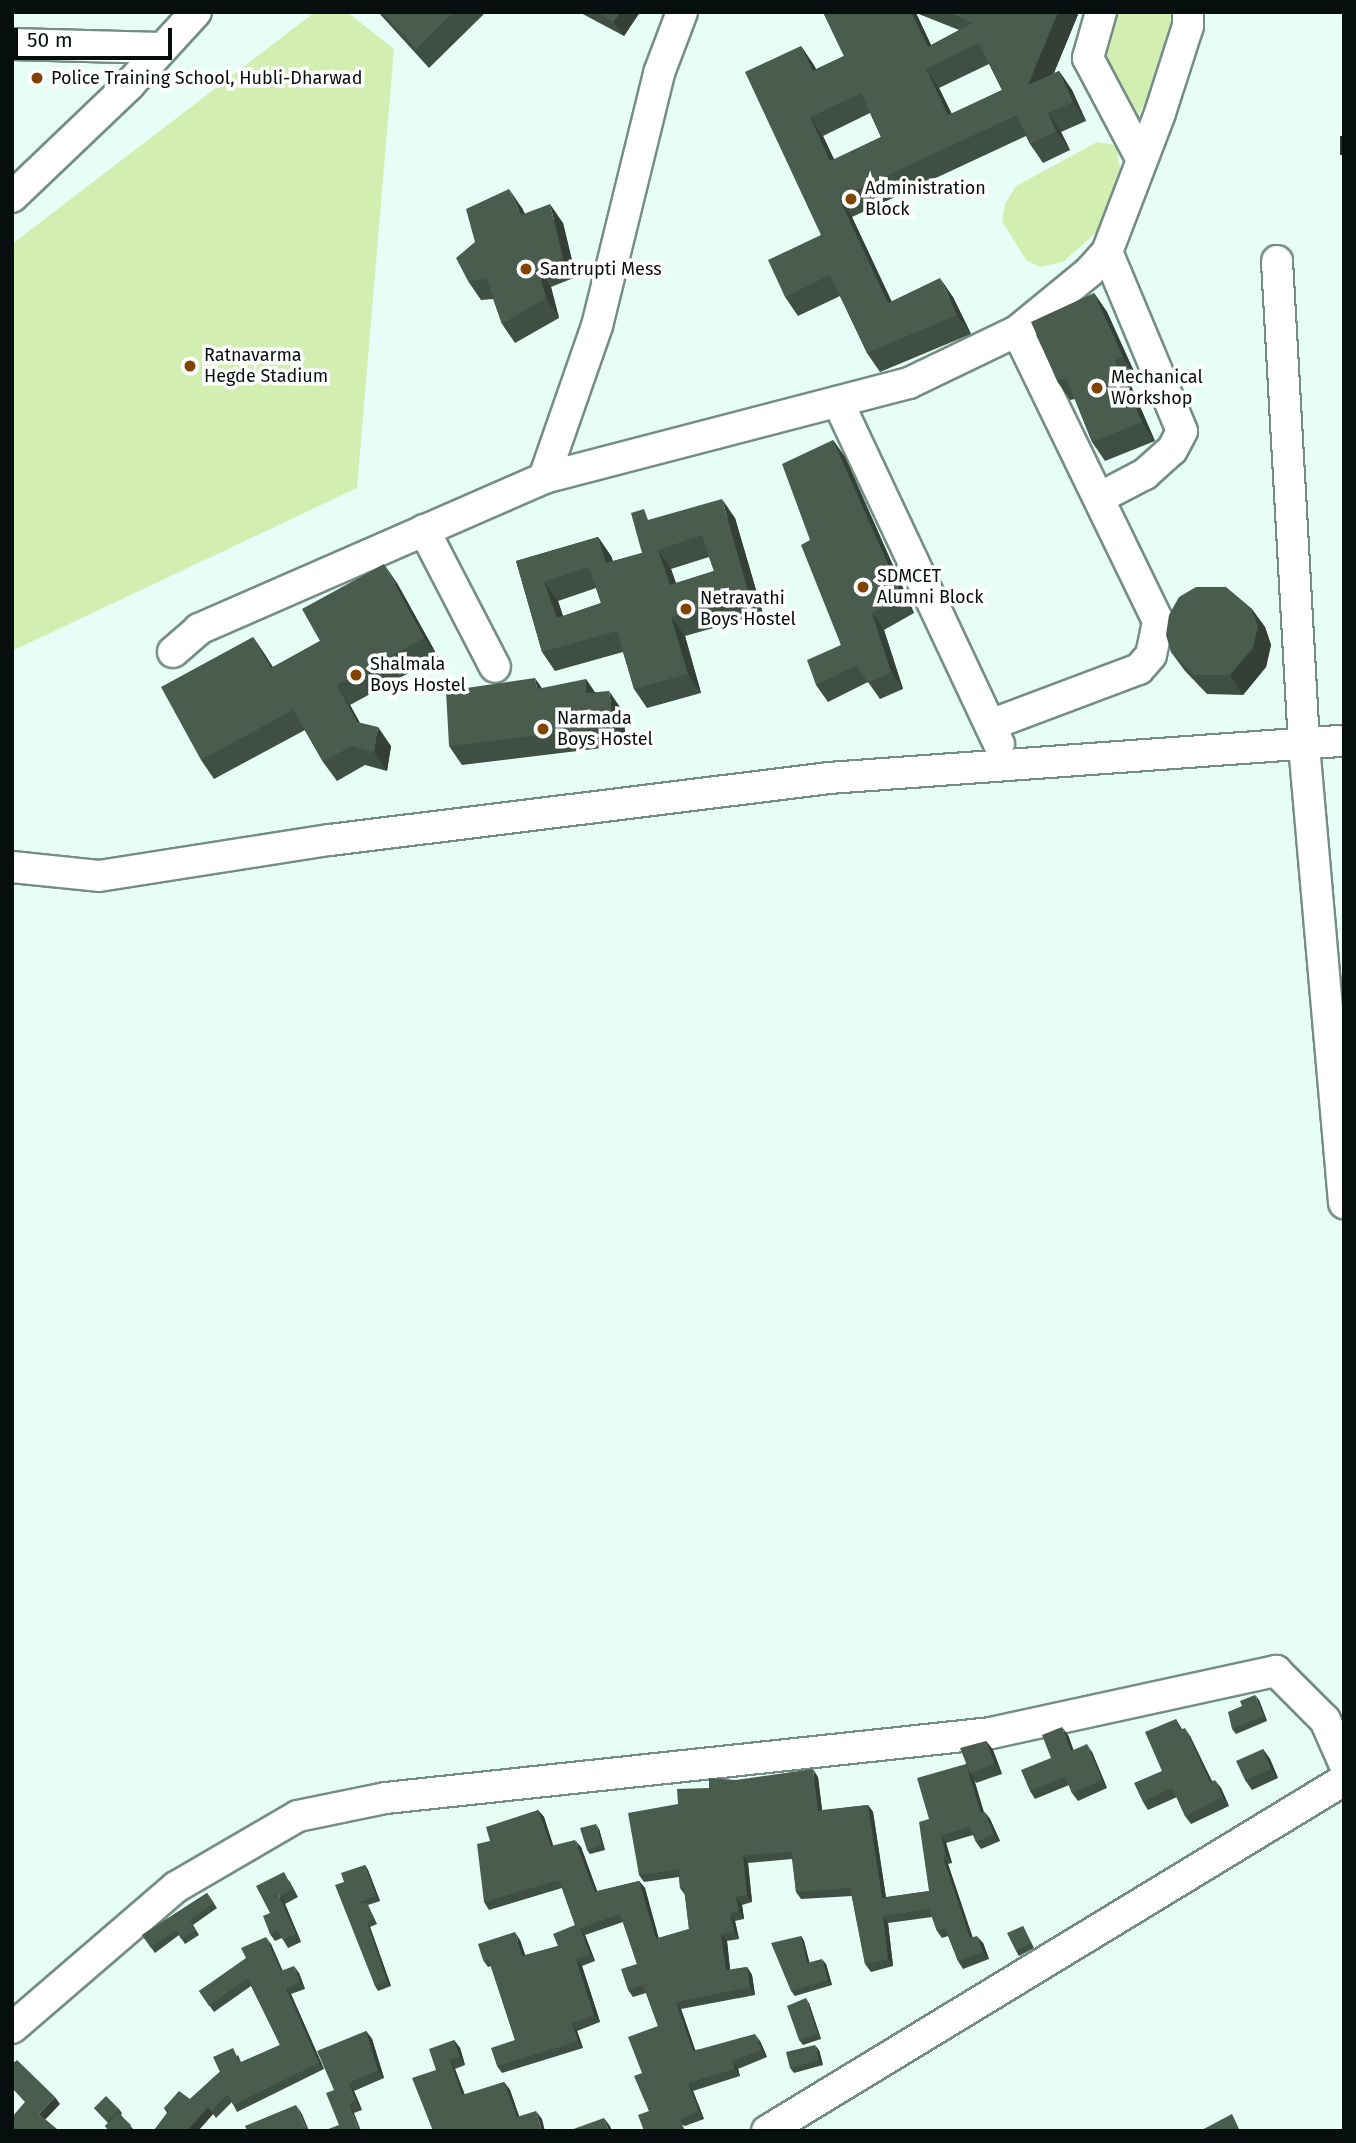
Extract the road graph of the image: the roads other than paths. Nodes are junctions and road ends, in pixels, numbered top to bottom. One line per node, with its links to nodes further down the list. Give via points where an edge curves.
1 (196, 12): 6 (street)
2 (682, 12): 13 (street, via 659,73 597,326)
3 (1101, 12): 7 (street, via 1088,58)
4 (1188, 12): 7 (street, via 1188,26)
5 (12, 44): 6 (street)
6 (161, 48): 8 (street, via 130,85)
7 (1142, 160): 9 (street)
8 (12, 197)
9 (1107, 251): 11 (street, via 1089,272); 14 (street, via 1182,431 1172,450 1145,474)
10 (1277, 261): 20 (street)
11 (1017, 331): 12 (street, via 909,383); 14 (street)
12 (838, 402): 13 (street); 18 (street)
13 (544, 478): 15 (street)
14 (1099, 498): 18 (street, via 1158,621 1151,655 1139,669)
15 (424, 530): 16 (street, via 199,629); 17 (street)
16 (173, 652)
17 (495, 667)
18 (990, 725): 21 (street)
19 (1339, 741): 20 (street)
20 (1304, 745): 21 (street); 23 (street)
21 (1005, 765): 22 (street, via 788,783 330,840 99,876)
22 (12, 867)
23 (1344, 1203)
24 (1344, 1763): 26 (street, via 1325,1720 1276,1671 991,1733 374,1801 298,1816 176,1887)
25 (1344, 1780): 27 (street)
26 (12, 2028)
27 (767, 2131)

